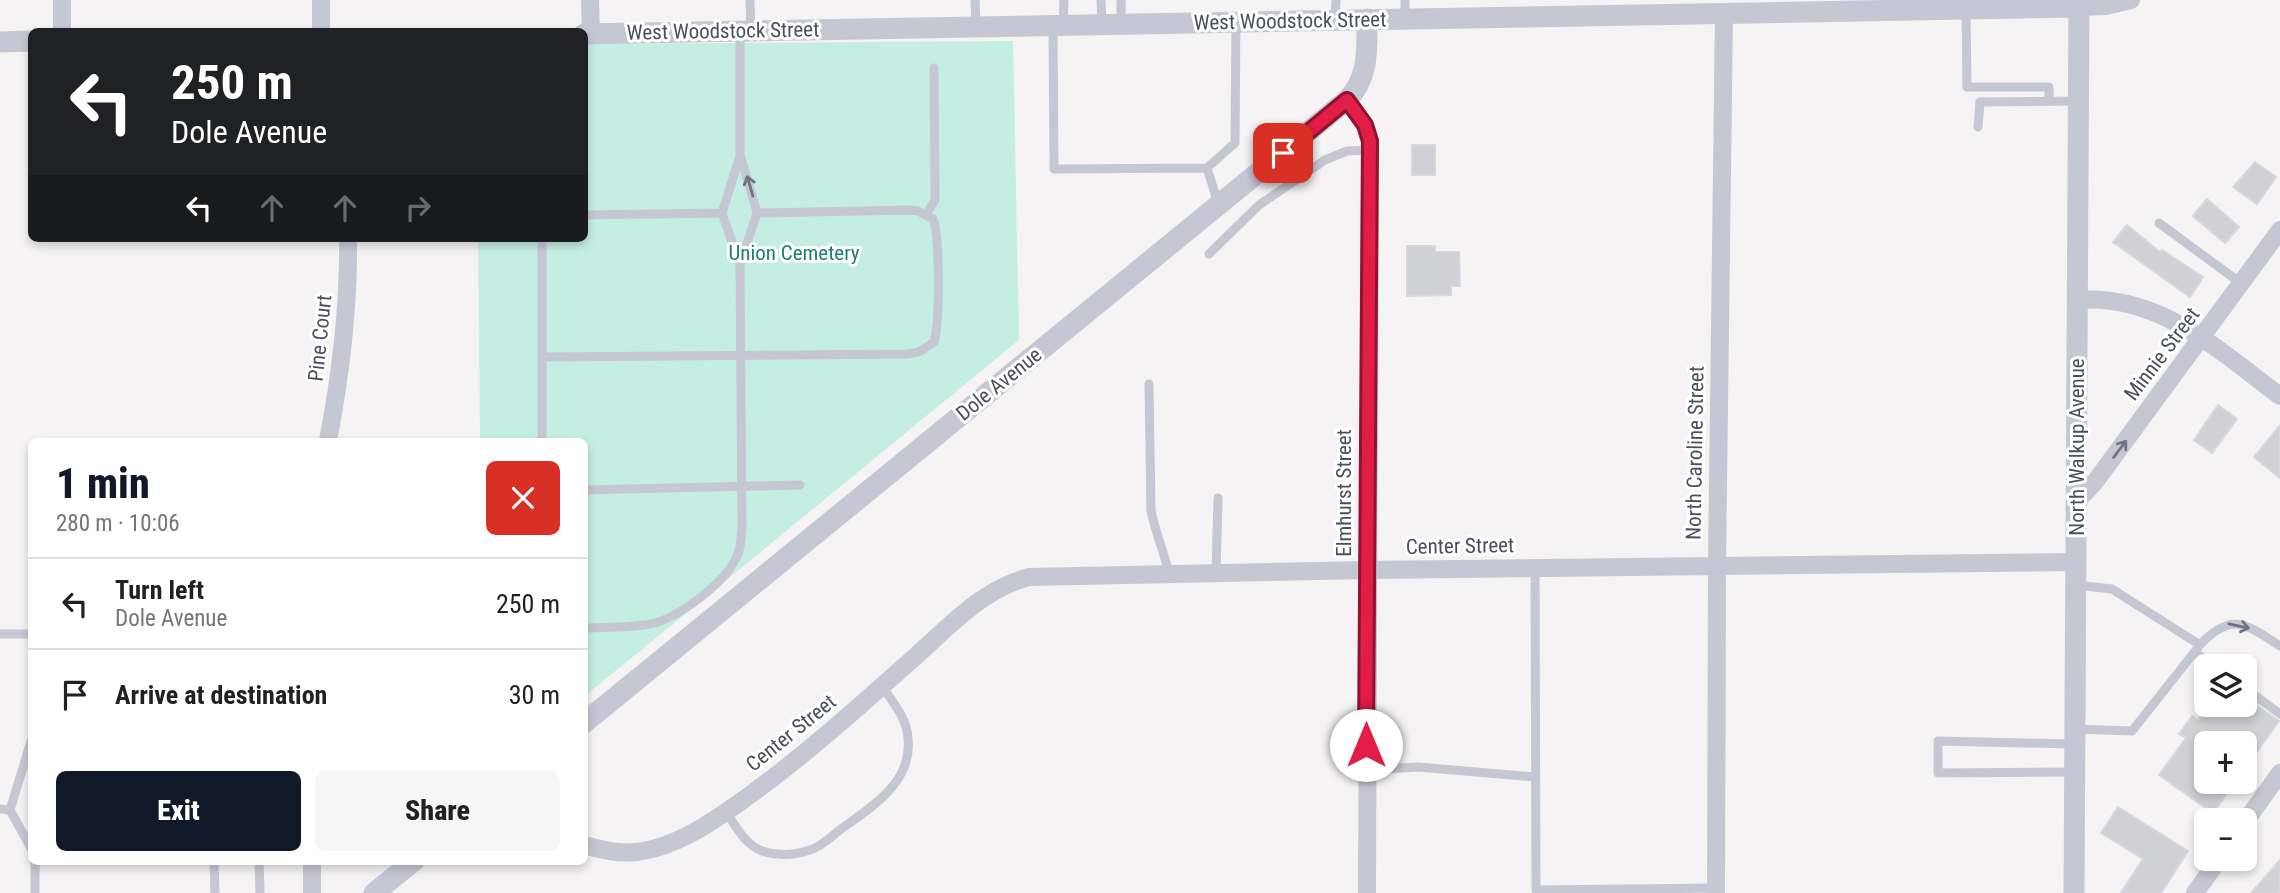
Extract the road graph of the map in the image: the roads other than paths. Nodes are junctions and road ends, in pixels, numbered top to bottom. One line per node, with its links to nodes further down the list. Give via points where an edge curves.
1 (62, 0): 21 (street)
2 (321, 0): 22 (street)
3 (590, 0): 24 (street)
4 (751, 0): 23 (lane)
5 (975, 0): 20 (lane)
6 (1064, 0): 19 (lane)
7 (1101, 0): 18 (lane)
8 (1121, 0): 18 (lane)
9 (2131, 0): 10 (street, via 2106,6)
10 (2079, 3): 13 (street, West Woodstock Street); 30 (street, North Walkup Avenue)
11 (1932, 5): 13 (street, West Woodstock Street); 15 (street, West Woodstock Street)
12 (1405, 9): 15 (street, West Woodstock Street); 16 (street, West Woodstock Street)
13 (1966, 9): 29 (lane, via 1967,88 2049,87)
14 (1335, 10): 16 (street, West Woodstock Street); 17 (street, West Woodstock Street)
15 (1724, 13): 61 (street, North Caroline Street)
16 (1367, 19): 28 (street, Dole Avenue, via 1363,77 1359,89)
17 (1236, 22): 18 (street, West Woodstock Street); 34 (lane, via 1235,143)
18 (1112, 24): 19 (street, West Woodstock Street)
19 (1058, 25): 20 (street, West Woodstock Street); 34 (lane, via 1054,169)
20 (976, 26): 23 (street, West Woodstock Street)
21 (62, 28)
22 (321, 28)
23 (746, 32): 24 (street, West Woodstock Street); 33 (lane)
24 (588, 34)
25 (28, 41): 26 (street)
26 (0, 42)
27 (934, 68): 39 (lane, via 935,200)
28 (1347, 100): 32 (street, Elmhurst Street, via 1365,125); 35 (street, Dole Avenue)
29 (2049, 101): 30 (lane); 31 (lane, via 1980,102)
30 (2079, 101): 47 (street, North Walkup Avenue)
31 (1978, 127)
32 (1370, 150): 44 (lane, via 1347,151 1325,160 1259,205); 63 (street, Elmhurst Street)
33 (740, 154): 36 (lane); 37 (lane, one-way to 33)
34 (1207, 168): 35 (lane)
35 (1219, 205): 76 (street, Dole Avenue)
36 (722, 213): 38 (lane); 45 (lane)
37 (757, 213): 39 (lane, via 909,210); 45 (lane)
38 (588, 215)
39 (926, 215): 49 (lane, via 933,219 937,237 934,342 907,354)
40 (2159, 223): 46 (lane)
41 (2280, 230): 46 (street, Minnie Street)
42 (348, 242): 53 (street, Pine Court, via 349,296)
43 (542, 242): 50 (lane)
44 (1209, 254)
45 (740, 265): 49 (lane)
46 (2242, 284): 48 (street, Minnie Street)
47 (2078, 300): 48 (street, via 2112,299 2141,305); 59 (street, North Walkup Avenue)
48 (2202, 339): 52 (street); 59 (street, Minnie Street, one-way to 48)
49 (740, 354): 50 (lane); 56 (lane)
50 (542, 357): 54 (lane)
51 (1149, 384): 65 (lane, via 1151,510)
52 (2280, 396)
53 (328, 438)
54 (542, 438)
55 (800, 485): 56 (lane)
56 (741, 486): 57 (lane); 67 (lane, via 742,529 737,557 726,574 673,615 650,624)
57 (588, 489)
58 (1217, 498): 64 (lane)
59 (2077, 501): 60 (street, North Walkup Avenue)
60 (2076, 562): 61 (street, Center Street); 66 (street, North Walkup Avenue)
61 (1717, 565): 62 (street, Center Street); 94 (street, North Caroline Street)
62 (1535, 568): 63 (street, Center Street); 82 (lane)
63 (1366, 570): 64 (street, Center Street); 79 (street, Elmhurst Street)
64 (1216, 574): 65 (street, Center Street)
65 (1169, 575): 73 (street, Center Street, via 1051,575 1007,583 969,608)
66 (2076, 584): 71 (lane, via 2112,589); 77 (street, North Walkup Avenue)
67 (588, 628)
68 (0, 634): 69 (lane)
69 (28, 634)
70 (2280, 646): 71 (lane, one-way to 70, via 2231,622)
71 (2197, 649): 72 (lane); 77 (lane, via 2132,731)
72 (2202, 654)
73 (882, 686): 85 (street, Center Street, via 805,754); 85 (lane, via 905,722 909,741 896,784 879,802 813,849 789,855 748,843)
74 (2257, 697): 75 (lane)
75 (2280, 714)
76 (588, 720)
77 (2075, 736): 80 (street, North Walkup Avenue); 80 (lane, via 1938,741 1938,773)
78 (28, 749): 84 (lane)
79 (1366, 769): 82 (lane, via 1418,767); 100 (street, Elmhurst Street)
80 (2075, 772): 101 (street, North Walkup Avenue)
81 (2280, 773): 83 (street)
82 (1535, 777): 94 (lane, via 1536,890)
83 (2255, 808)
84 (5, 810): 86 (lane)
85 (726, 812): 87 (street, Center Street, via 687,835 637,852)
86 (28, 844)
87 (588, 846)
88 (35, 865): 95 (lane)
89 (214, 865): 96 (lane)
90 (259, 865): 97 (lane)
91 (312, 865): 98 (street)
92 (409, 865): 99 (street)
93 (2211, 871): 102 (street)
94 (1716, 890)
95 (35, 893)
96 (215, 893)
97 (260, 893)
98 (313, 893)
99 (374, 893)
100 (1367, 893)
101 (2074, 893)
102 (2195, 893)

